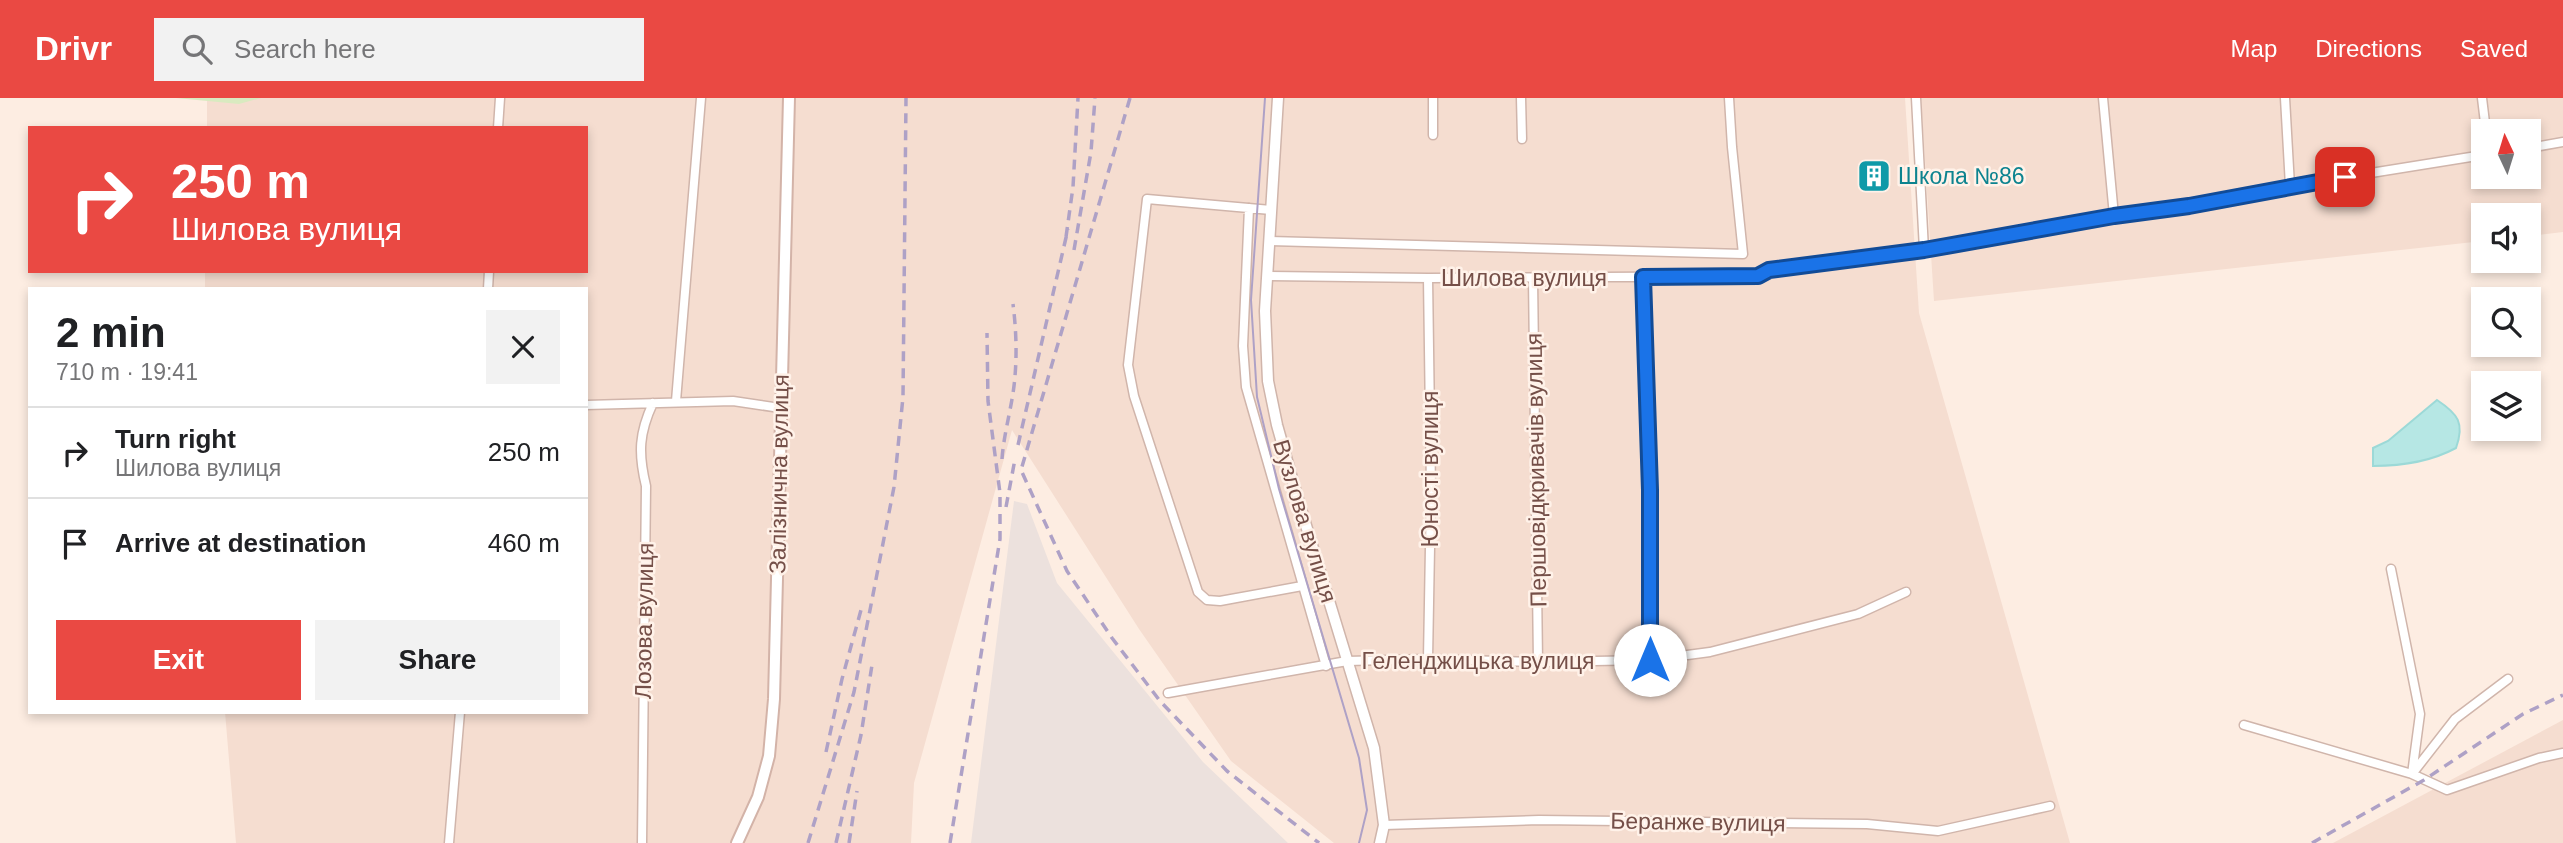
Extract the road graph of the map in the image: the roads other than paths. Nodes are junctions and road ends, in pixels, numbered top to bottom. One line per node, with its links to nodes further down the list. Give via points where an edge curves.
1 (500, 98): 13 (street)
2 (701, 98): 29 (street)
3 (789, 98): 32 (main road, Залізнична вулиця)
4 (1278, 98): 21 (street, Вузлова вулиця)
5 (1433, 98): 14 (street)
6 (1521, 98): 15 (street)
7 (1729, 98): 23 (street, Шилова вулиця, via 1744,254)
8 (1916, 98): 24 (street)
9 (2103, 98): 22 (street)
10 (2285, 98): 19 (street)
11 (2482, 98): 12 (street)
12 (2485, 119)
13 (498, 126)
14 (1433, 135)
15 (1522, 139)
16 (2563, 142): 17 (street)
17 (2541, 146)
18 (2471, 157): 19 (street, Шилова вулиця)
19 (2290, 186): 22 (street, Шилова вулиця)
20 (1249, 208): 21 (street); 34 (street, via 1243,346 1246,387); 34 (street, via 1147,199 1128,365 1198,592 1208,600 1220,601)
21 (1270, 211): 23 (street, Вузлова вулиця)
22 (2114, 216): 24 (street, Шилова вулиця)
23 (1269, 241): 25 (street, Вузлова вулиця)
24 (1924, 250): 26 (street, Шилова вулиця, via 1769,270 1758,276)
25 (1268, 276): 27 (street, Шилова вулиця); 38 (street, Вузлова вулиця, via 1266,366 1273,409)
26 (1643, 277): 28 (street, Шилова вулиця); 37 (street)
27 (1428, 278): 28 (street, Шилова вулиця); 36 (street, Юності вулиця)
28 (1533, 278): 39 (street, Першовідкривачів вулиця)
29 (676, 401): 30 (street); 32 (street, via 733,401)
30 (653, 403): 31 (street); 50 (street, Лозова вулиця, via 641,430 640,453 646,486)
31 (588, 405)
32 (780, 408): 51 (main road, Залізнична вулиця, via 769,756 758,797)
33 (2391, 569): 46 (street, via 2420,714)
34 (1302, 586): 40 (street)
35 (1906, 592): 37 (street, Геленджицька вулиця, via 1858,614 1710,652)
36 (1428, 659): 38 (street, Геленджицька вулиця); 39 (street, Геленджицька вулиця)
37 (1650, 660): 39 (street, Геленджицька вулиця)
38 (1347, 661): 40 (street, Геленджицька вулиця); 48 (street, Вузлова вулиця, via 1374,748)
39 (1538, 662)
40 (1326, 666): 42 (street, Геленджицька вулиця)
41 (2508, 679): 46 (street, via 2455,719)
42 (1168, 693)
43 (460, 714): 49 (street)
44 (2244, 725): 46 (street)
45 (2563, 753): 46 (street, via 2448,790)
46 (2412, 774)
47 (2050, 806): 48 (street, Беранже вулиця, via 1938,831 1867,824 1539,820)
48 (1384, 825): 52 (street, Вузлова вулиця)
49 (449, 843)
50 (642, 843)
51 (737, 843)
52 (1380, 843)

